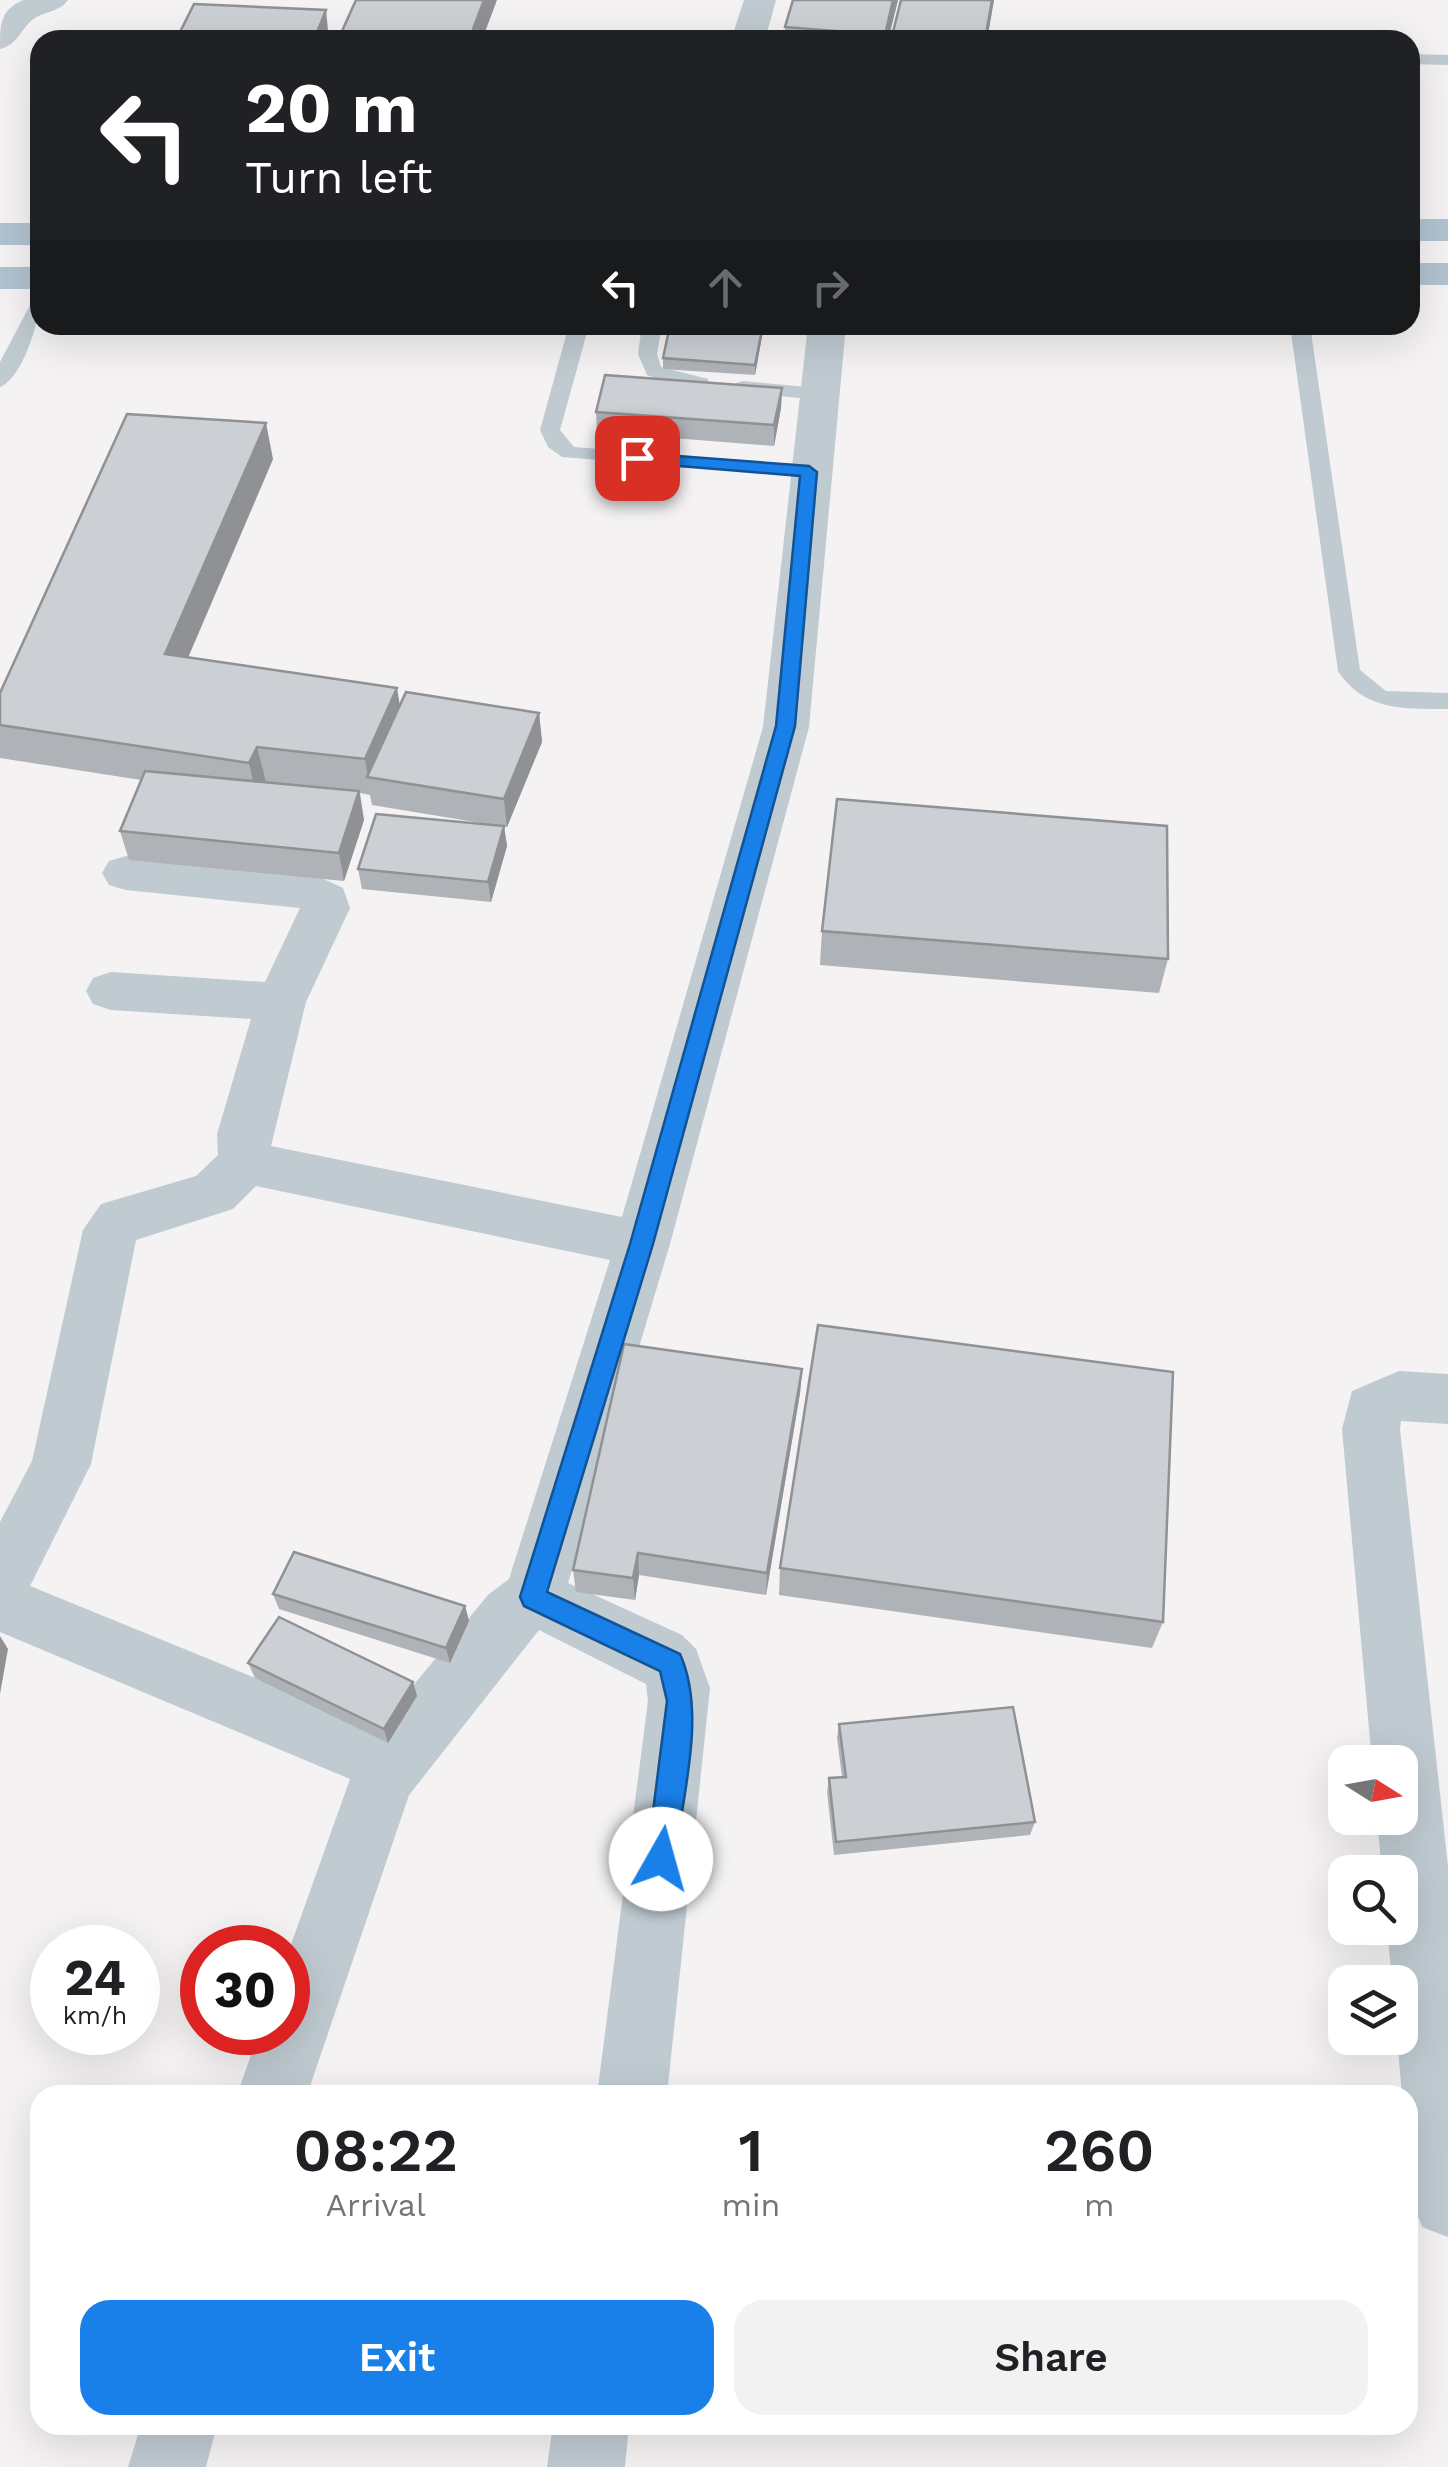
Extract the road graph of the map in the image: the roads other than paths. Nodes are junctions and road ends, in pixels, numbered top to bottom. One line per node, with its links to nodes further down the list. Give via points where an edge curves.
1 (52, 0): 4 (street, via 22,12)
2 (760, 0): 3 (street)
3 (751, 30)
4 (0, 39)
5 (1420, 59): 6 (lane)
6 (1448, 60)
7 (1420, 230): 8 (main road)
8 (1448, 230)
9 (0, 234): 10 (main road)
10 (30, 234)
11 (1420, 274): 12 (main road)
12 (1448, 274)
13 (0, 278): 14 (main road)
14 (30, 278)
15 (30, 324): 20 (lane)
16 (576, 335): 22 (lane, via 550,430 569,453)
17 (649, 335): 21 (lane, via 644,353 650,369 668,380)
18 (825, 335): 21 (street)
19 (1301, 335): 23 (lane, via 1350,671 1355,682 1381,698)
20 (0, 381)
21 (816, 394): 22 (street)
22 (809, 472): 28 (street, via 786,726)
23 (1448, 701)
24 (126, 873): 26 (street, via 321,895 326,908)
25 (111, 991): 26 (street)
26 (281, 1002): 27 (street, via 244,1134)
27 (244, 1162): 28 (street); 30 (street, via 214,1193 114,1223 61,1464)
28 (642, 1244): 31 (street)
29 (1448, 1399): 36 (street, via 1384,1398 1373,1408 1372,1429)
30 (0, 1584)
31 (533, 1597): 33 (street, via 510,1615); 35 (street, via 660,1656 678,1679)
32 (0, 1603): 33 (street)
33 (391, 1765): 34 (street)
34 (275, 2085)
35 (633, 2085)
36 (1448, 2201)
37 (176, 2435): 39 (street)
38 (591, 2435): 40 (street)
39 (168, 2467)
40 (586, 2467)

